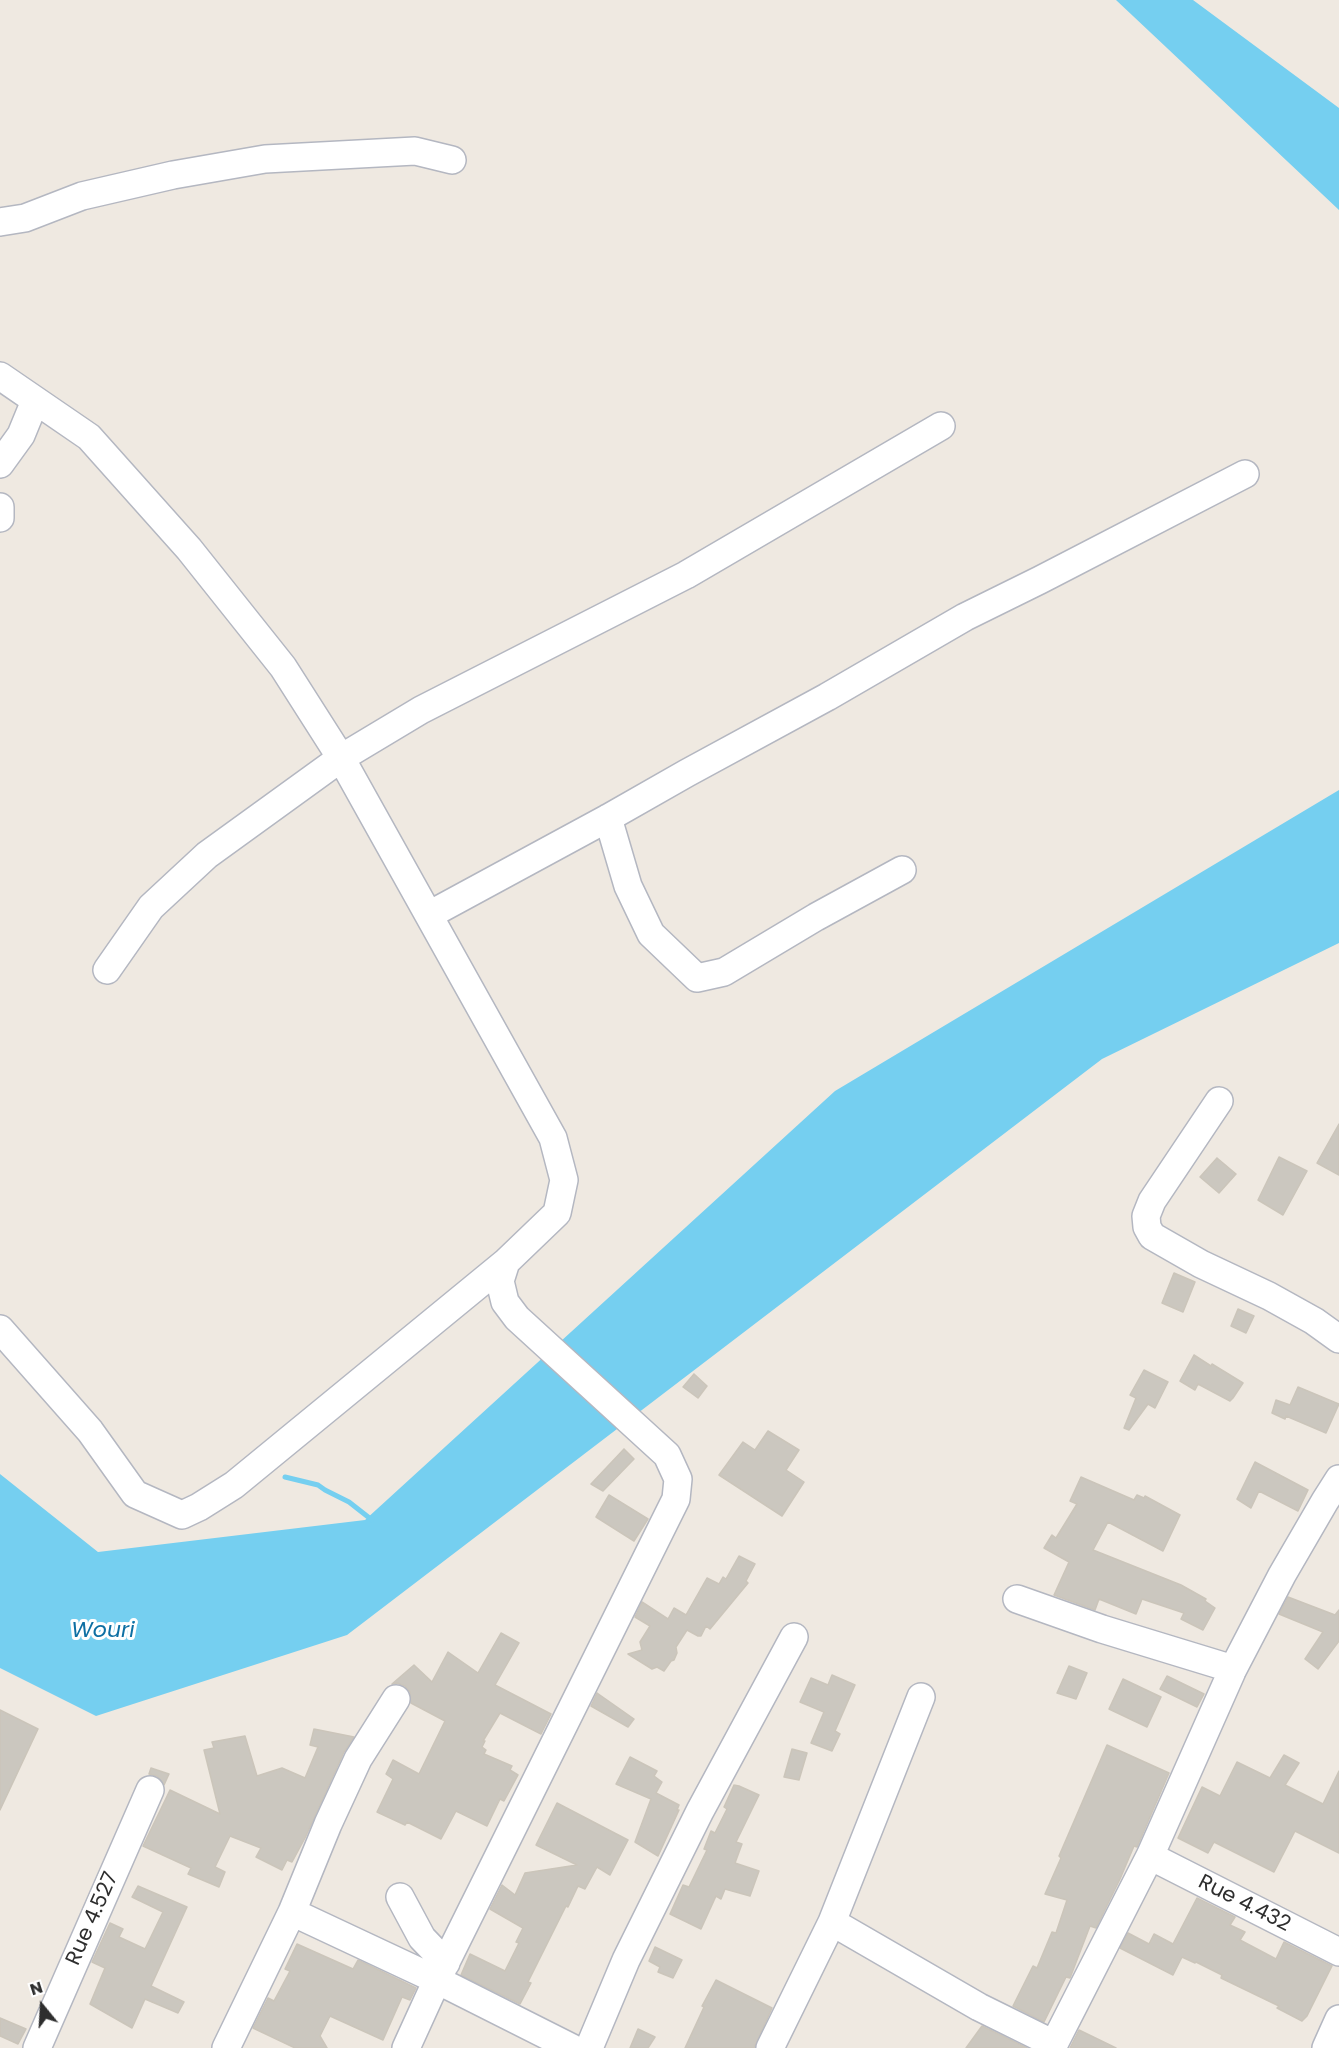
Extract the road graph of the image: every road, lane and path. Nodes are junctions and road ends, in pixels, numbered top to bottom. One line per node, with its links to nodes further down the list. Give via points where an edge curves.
1 (452, 160): 2 (street, via 415,151 265,159 82,196 25,218)
2 (0, 222)
3 (0, 376): 4 (street)
4 (35, 401): 6 (street, via 21,435); 10 (street, via 88,437 189,549 283,667)
5 (941, 426): 10 (street, via 686,575 421,710)
6 (0, 464)
7 (1245, 474): 11 (street, via 964,616)
8 (0, 507): 9 (street)
9 (0, 518)
10 (341, 758): 13 (street); 14 (street, via 207,855 151,907)
11 (608, 819): 12 (street, via 628,886 651,934 697,978 723,972); 13 (street)
12 (902, 870)
13 (429, 915): 16 (street, via 553,1138 564,1180 557,1213)
14 (107, 970)
15 (1219, 1101): 18 (street, via 1152,1201 1146,1216 1147,1227 1152,1236 1269,1296)
16 (506, 1262): 17 (street, via 234,1485 182,1515 135,1494 90,1431); 31 (street, via 500,1281 506,1302 517,1318 667,1455 678,1479 676,1498)
17 (0, 1329)
18 (1339, 1339)
19 (1339, 1479): 22 (street, via 1282,1575)
20 (1017, 1599): 22 (street)
21 (794, 1637): 38 (street, via 689,1832 626,1960)
22 (1233, 1669): 26 (street)
23 (921, 1697): 29 (street)
24 (396, 1699): 28 (street, via 358,1759)
25 (150, 1790): 34 (street, Rue 4.527)
26 (1150, 1856): 30 (street, Rue 4.432); 33 (street)
27 (400, 1897): 31 (street)
28 (292, 1912): 31 (street); 35 (street)
29 (832, 1922): 33 (street); 39 (street)
30 (1339, 1952)
31 (442, 1971): 36 (street); 37 (street)
32 (1339, 2019): 40 (street)
33 (1053, 2046)
34 (37, 2048)
35 (226, 2048)
36 (406, 2048)
37 (572, 2048)
38 (589, 2048)
39 (770, 2048)
40 (1326, 2048)

